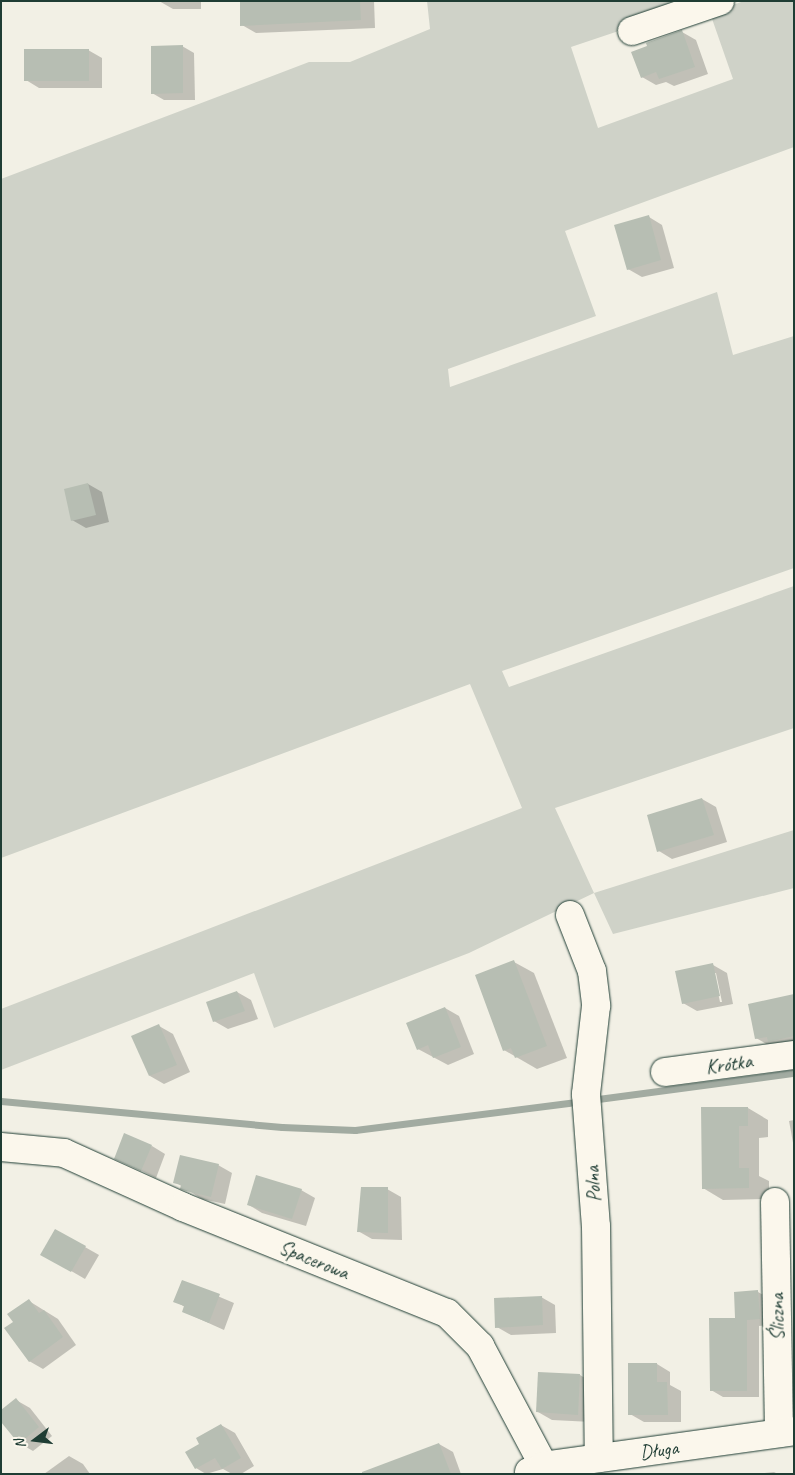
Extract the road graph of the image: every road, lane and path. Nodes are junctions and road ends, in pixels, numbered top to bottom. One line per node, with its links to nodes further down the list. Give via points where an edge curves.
1 (720, 1): 2 (street)
2 (632, 31)
3 (570, 915): 9 (street, Polna, via 592,970 596,1006 586,1094 596,1226)
4 (794, 1055): 5 (street, Krótka)
5 (665, 1072)
6 (1, 1147): 10 (street, Spacerowa, via 64,1152 183,1207 447,1313 480,1346)
7 (775, 1202): 8 (street, Śliczna)
8 (786, 1432): 9 (street, Długa)
9 (599, 1458): 10 (street, Długa)
10 (539, 1471)

